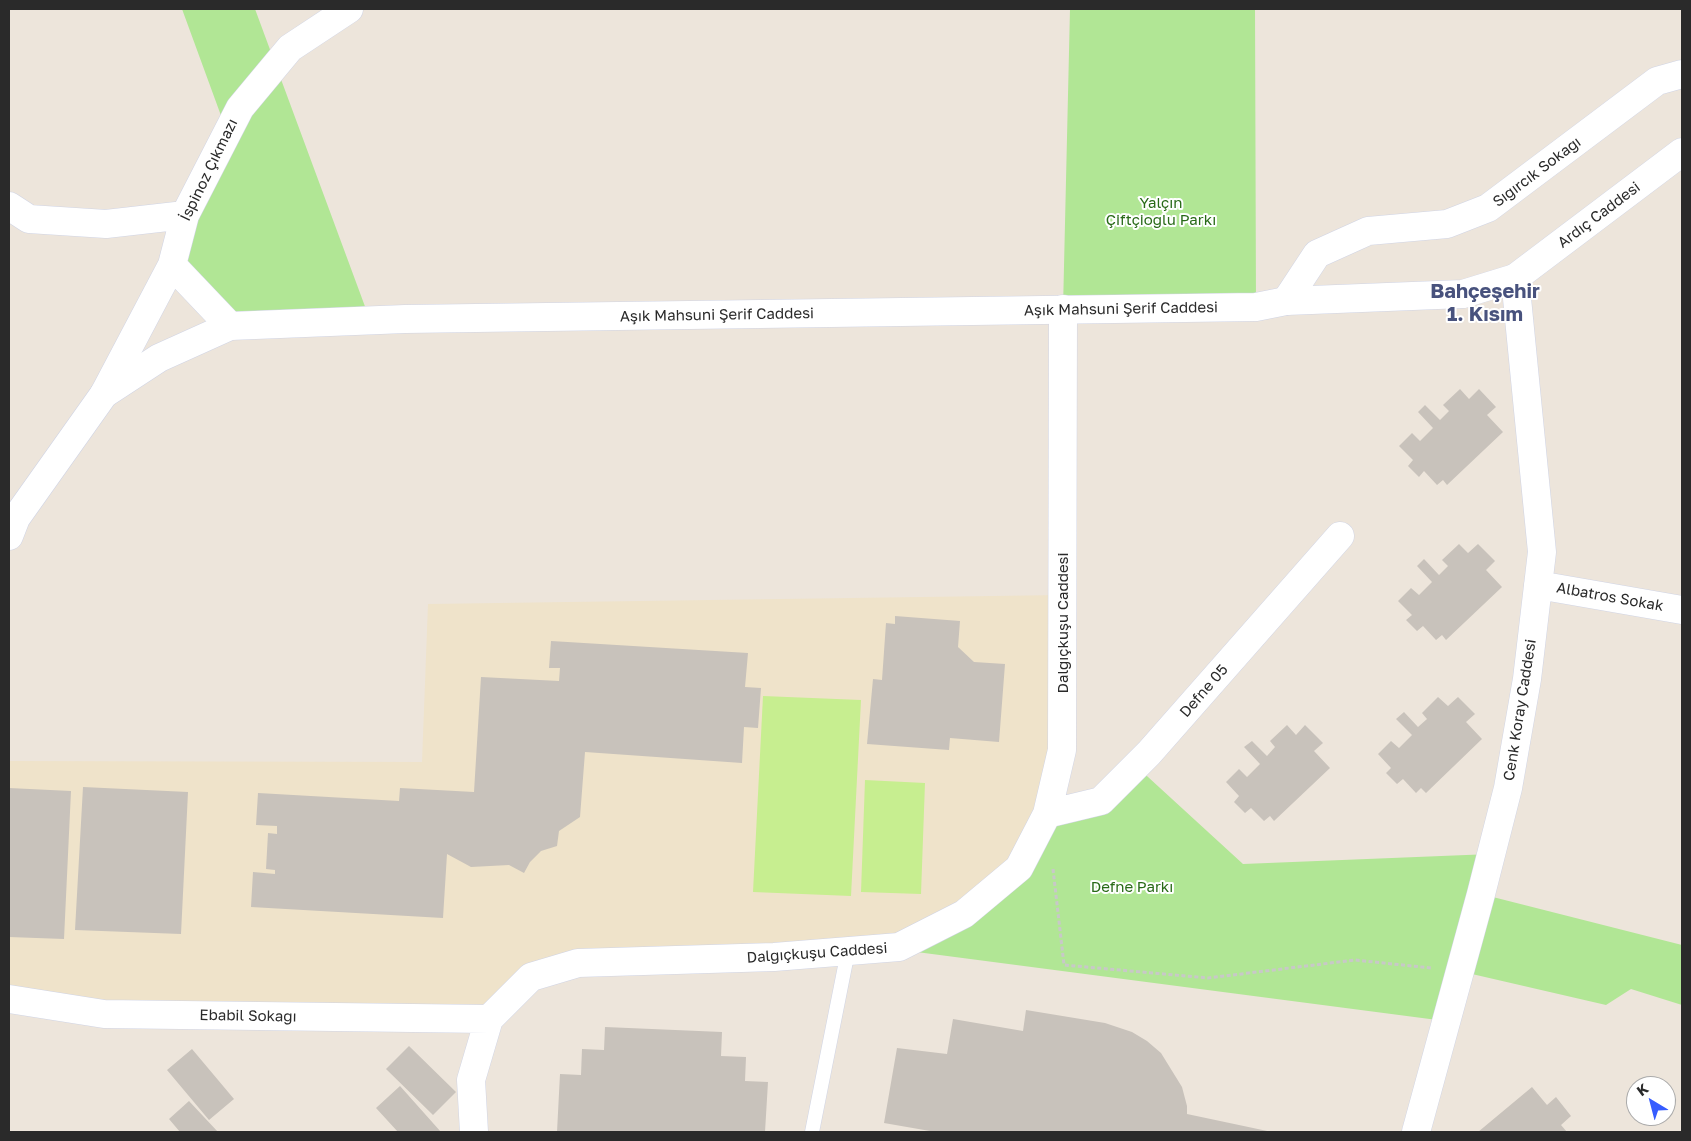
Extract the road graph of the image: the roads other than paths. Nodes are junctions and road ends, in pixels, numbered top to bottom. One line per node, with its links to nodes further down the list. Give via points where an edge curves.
1 (349, 9): 5 (street, İspinoz Çıkmazı, via 290,48 240,108)
2 (1682, 74): 8 (street, Sığırcık Sokağı, via 1657,81 1488,208 1447,224 1368,231 1317,254)
3 (1682, 152): 7 (street, Ardıç Caddesi)
4 (9, 206): 5 (street, via 28,219 106,224)
5 (185, 215): 6 (street, İspinoz Çıkmazı)
6 (172, 265): 10 (street); 11 (street, İspinoz Çıkmazı)
7 (1515, 278): 8 (street, Aşık Mahsuni Şerif Caddesi, via 1463,294); 14 (street, Cenk Koray Caddesi, via 1542,552)
8 (1286, 301): 9 (street, Aşık Mahsuni Şerif Caddesi, via 1256,307)
9 (1063, 310): 10 (street, Aşık Mahsuni Şerif Caddesi, via 396,320); 16 (street, Dalgıçkuşu Caddesi, via 1062,750)
10 (230, 326): 11 (street, Aşık Mahsuni Şerif Caddesi, via 159,358)
11 (104, 394): 12 (street, Aşık Mahsuni Şerif Caddesi, via 16,518)
12 (9, 536)
13 (1340, 536): 16 (street, Defne 05, via 1149,753 1101,801)
14 (1538, 585): 15 (street, Albatros Sokak); 22 (street, Cenk Koray Caddesi, via 1527,679 1508,788)
15 (1682, 610)
16 (1047, 814): 17 (street, Dalgıçkuşu Caddesi, via 1019,868 964,914 899,947)
17 (848, 951): 19 (street, Dalgıçkuşu Caddesi, via 774,957 578,963 531,977); 21 (lane)
18 (9, 999): 19 (street, Ebabil Sokağı, via 104,1014)
19 (489, 1019): 20 (street, Dalgıçkuşu Caddesi, via 471,1080)
20 (474, 1132)
21 (812, 1132)
22 (1416, 1132)

